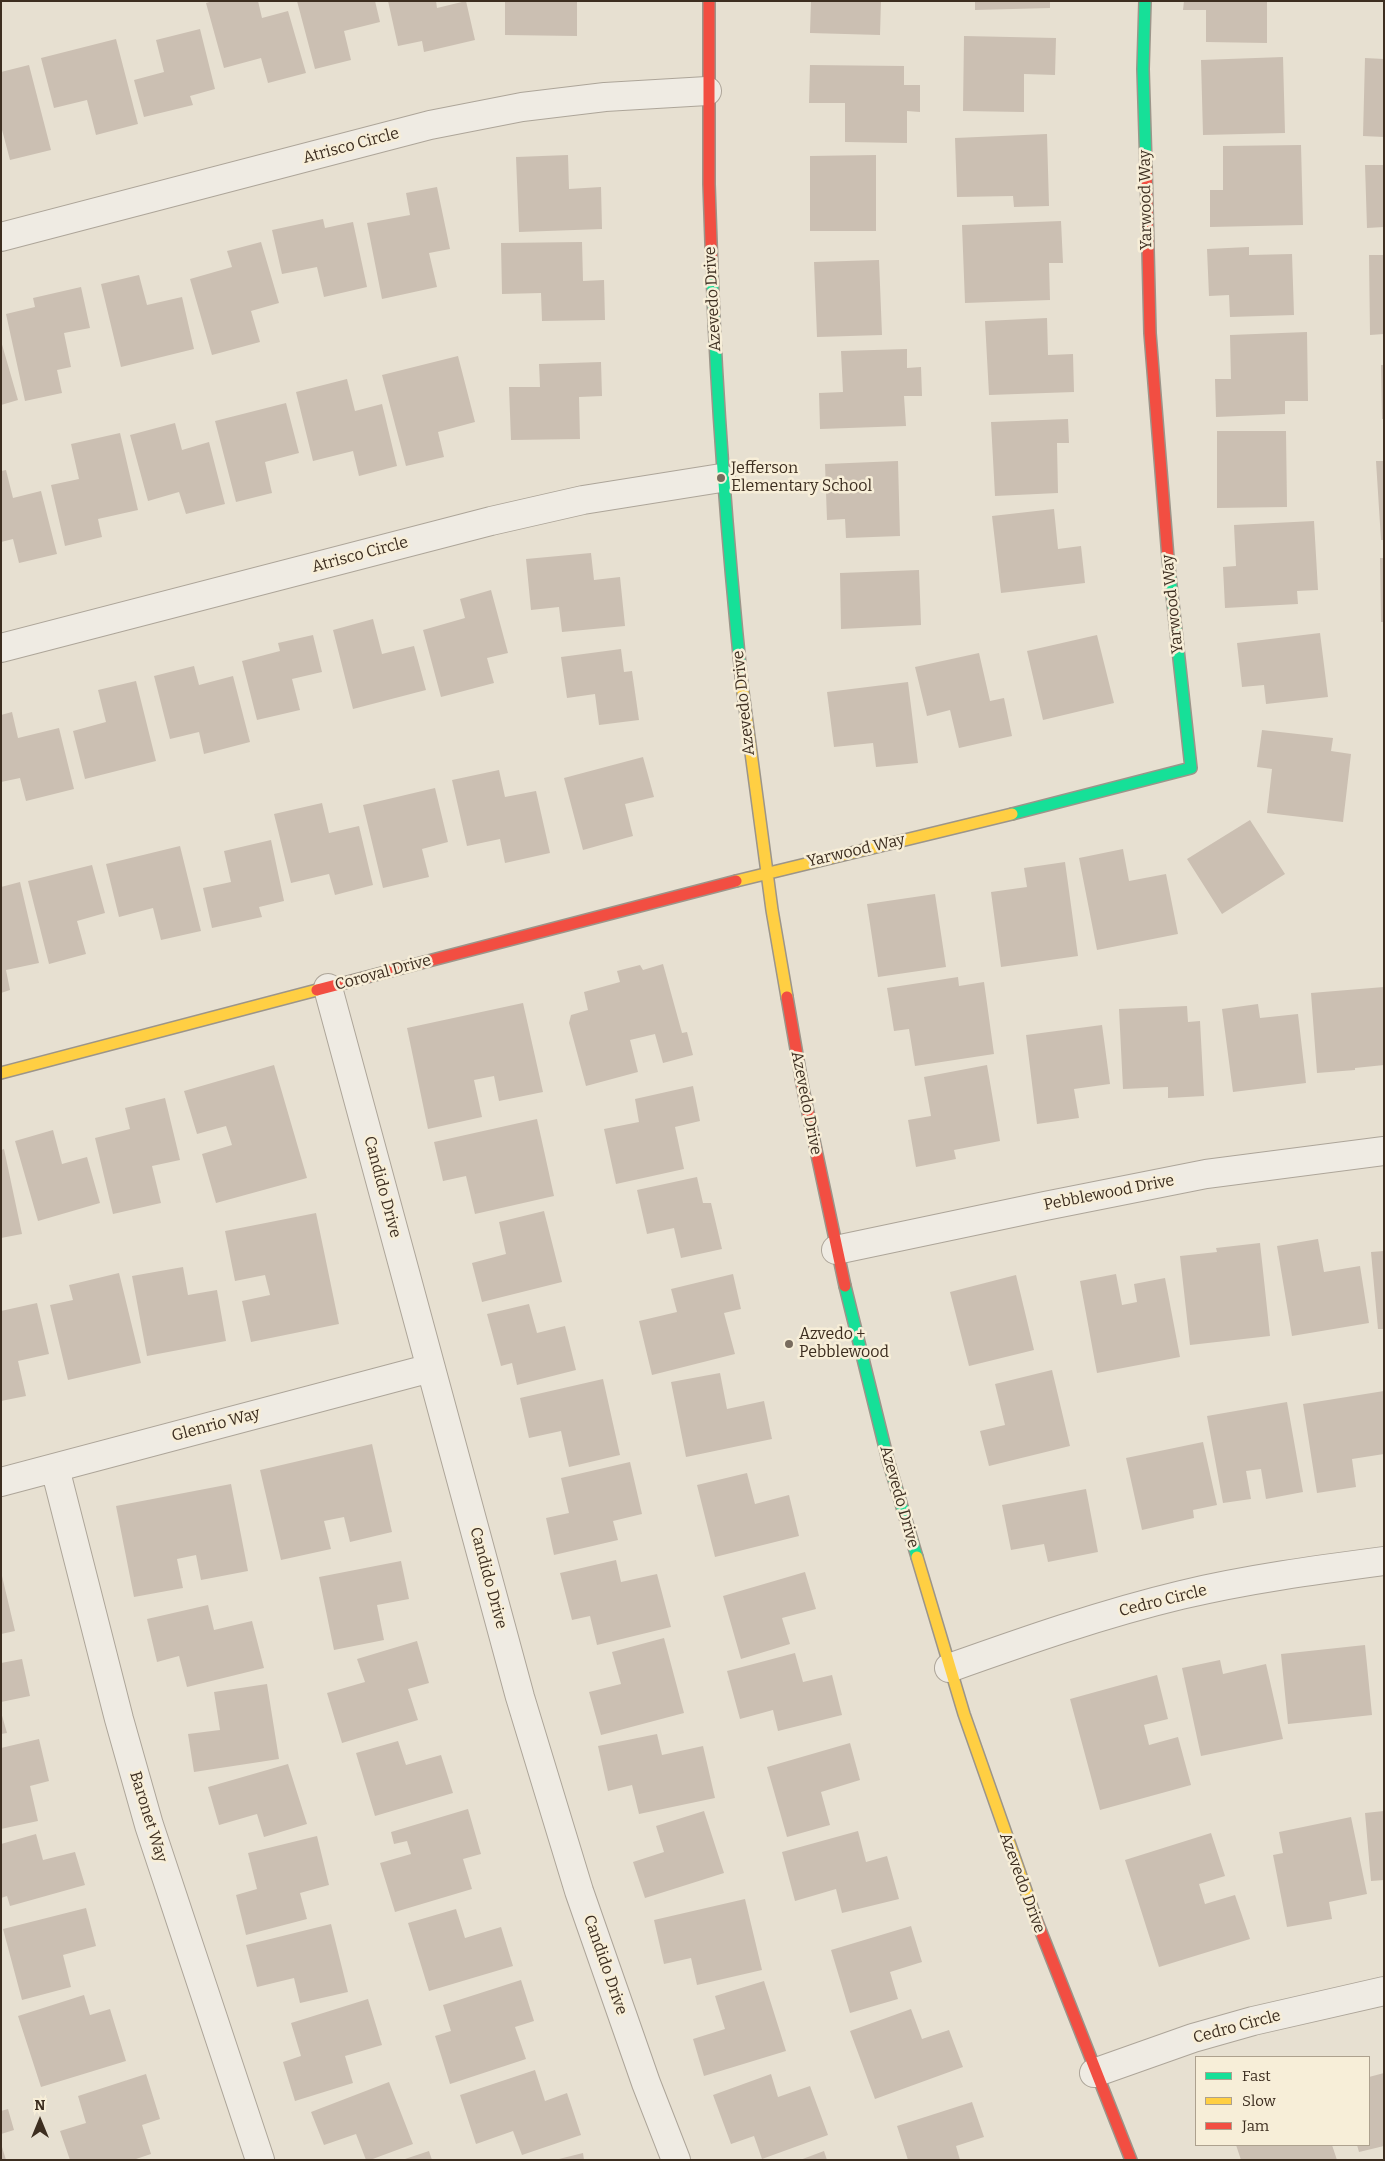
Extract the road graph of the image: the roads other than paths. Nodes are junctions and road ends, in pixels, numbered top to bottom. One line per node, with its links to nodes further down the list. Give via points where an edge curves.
1 (709, 1): 3 (street, Azevedo Drive)
2 (1145, 1): 7 (street, Yarwood Way, via 1143,69 1150,333 1171,597 1191,768)
3 (707, 91): 4 (street, Atrisco Circle, via 587,99 522,107 430,125); 5 (street, Azevedo Drive, via 710,266)
4 (1, 237)
5 (721, 478): 6 (street, Atrisco Circle, via 583,500 491,521); 7 (street, Azevedo Drive, via 745,722)
6 (1, 648)
7 (765, 873): 8 (street, Coroval Drive); 11 (street, Azevedo Drive, via 802,1090)
8 (328, 988): 9 (street, Coroval Drive); 12 (street, Candido Drive)
9 (1, 1073)
10 (1384, 1150): 11 (street, Pebblewood Drive, via 1206,1174)
11 (836, 1250): 16 (street, Azevedo Drive, via 884,1448)
12 (431, 1368): 13 (street, Glenrio Way); 20 (street, Candido Drive, via 520,1697 574,1873)
13 (55, 1468): 14 (street, Glenrio Way); 19 (street, Baronet Way, via 149,1826)
14 (1, 1482)
15 (1384, 1561): 16 (street, Cedro Circle, via 1279,1575 1181,1595 1086,1621)
16 (948, 1668): 18 (street, Azevedo Drive, via 1010,1852)
17 (1384, 1991): 18 (street, Cedro Circle, via 1201,2036)
18 (1094, 2073): 21 (street, Azevedo Drive)
19 (260, 2160)
20 (676, 2160)
21 (1131, 2160)

